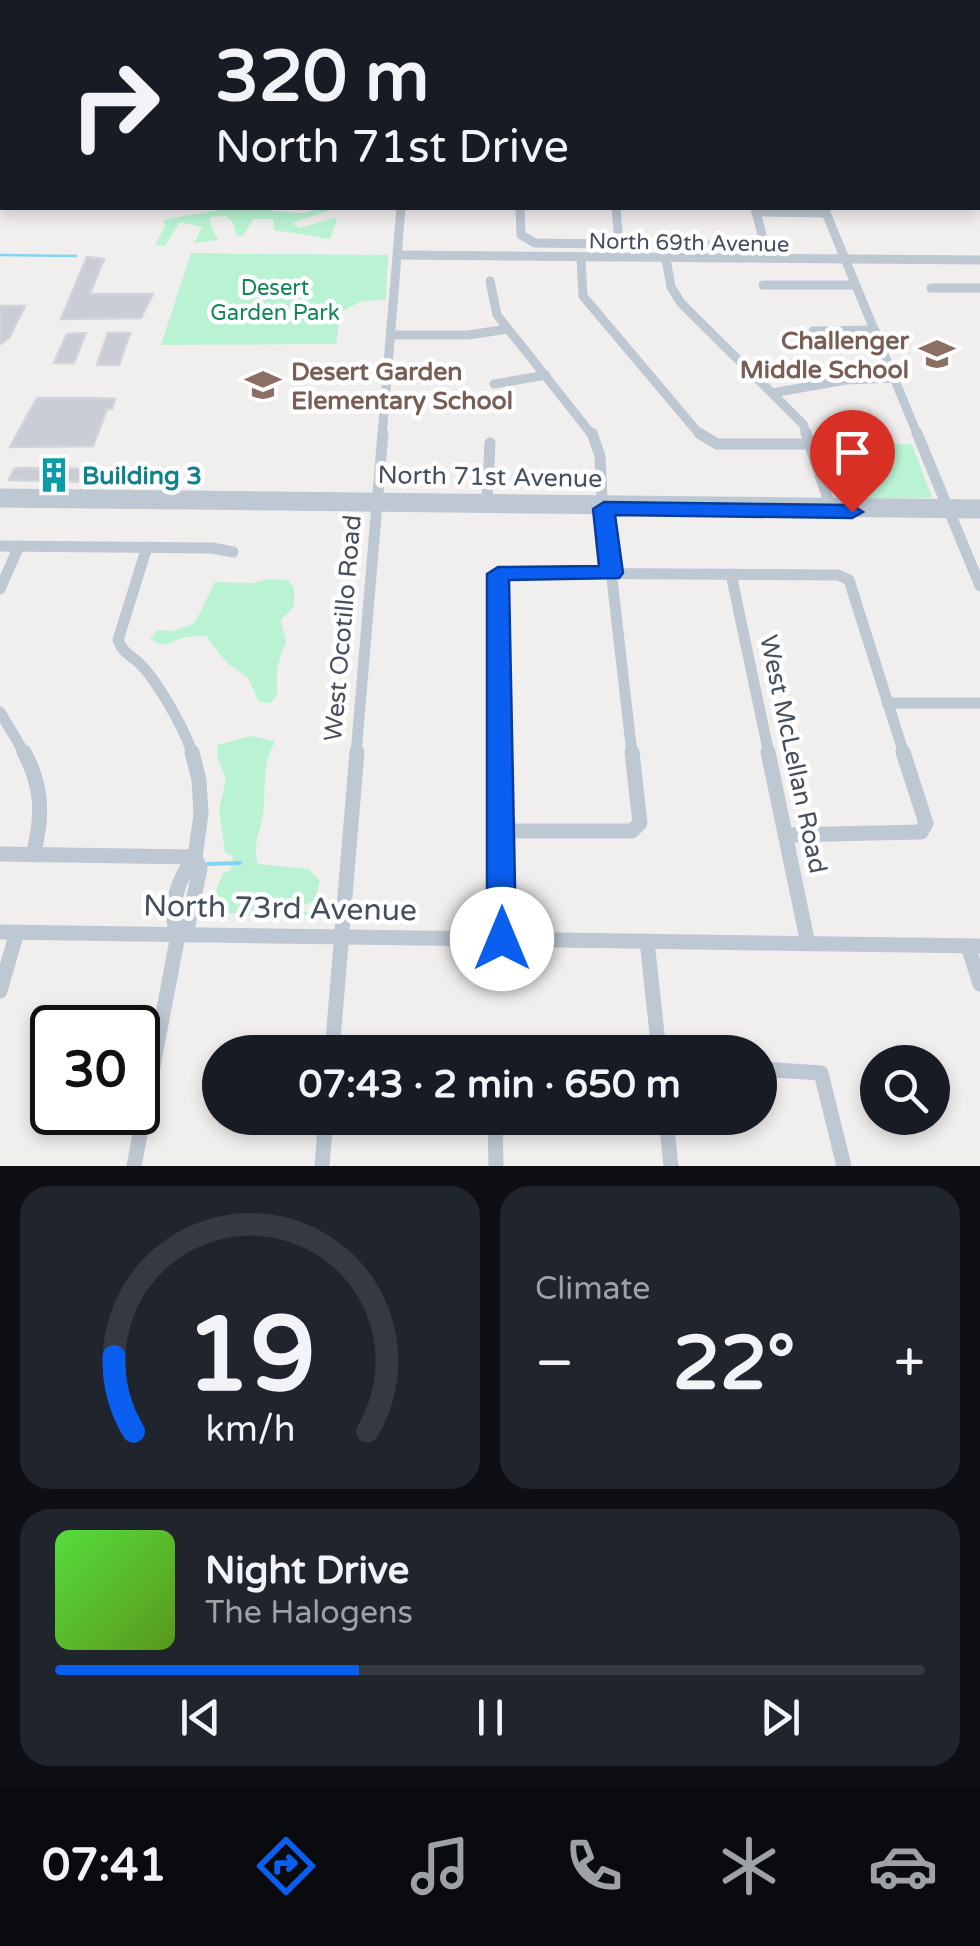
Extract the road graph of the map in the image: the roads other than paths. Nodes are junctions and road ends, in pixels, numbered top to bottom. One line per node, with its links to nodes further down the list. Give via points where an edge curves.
1 (402, 210): 7 (street, West Ocotillo Road)
2 (520, 210): 6 (street, via 526,240)
3 (616, 210): 6 (street)
4 (756, 210): 5 (street); 6 (street, via 766,246)
5 (825, 210): 10 (street)
6 (620, 244)
7 (398, 255): 8 (street, North 69th Avenue); 20 (street, West Ocotillo Road)
8 (581, 258): 9 (street, North 69th Avenue); 26 (street, via 583,296 710,442)
9 (666, 259): 10 (street, North 69th Avenue); 24 (street, via 681,303)
10 (845, 260): 11 (street, North 69th Avenue); 14 (street)
11 (980, 260)
12 (490, 281): 17 (street, via 492,307)
13 (762, 285): 14 (street)
14 (856, 285): 19 (street)
15 (931, 288): 16 (street)
16 (980, 288)
17 (508, 329): 20 (street); 21 (street)
18 (814, 330): 19 (street)
19 (875, 330): 22 (street)
20 (391, 335): 30 (street, West Ocotillo Road)
21 (546, 375): 23 (street); 32 (street, via 598,444)
22 (894, 378): 24 (street); 34 (street)
23 (494, 384)
24 (772, 393): 26 (street, via 803,424)
25 (490, 443): 28 (street)
26 (812, 444): 31 (street)
27 (0, 494): 30 (street, North 71st Avenue)
28 (487, 499): 30 (street, North 71st Avenue); 32 (street, North 71st Avenue)
29 (0, 502): 30 (street, North 71st Avenue)
30 (377, 502): 32 (street, North 71st Avenue); 54 (street, West Ocotillo Road)
31 (829, 502): 32 (street, North 71st Avenue); 34 (street, North 71st Avenue)
32 (603, 504): 34 (street, North 71st Avenue); 40 (street)
33 (980, 504): 34 (street, North 71st Avenue)
34 (947, 508): 35 (street, North 71st Avenue); 42 (street)
35 (980, 513)
36 (0, 546): 37 (street)
37 (19, 546): 38 (street); 43 (street)
38 (146, 547): 39 (street); 51 (street, via 118,640 191,746 200,798)
39 (233, 552)
40 (611, 573): 41 (street); 47 (street, via 498,574); 47 (street, via 640,823)
41 (731, 574): 44 (street, via 849,580); 48 (street, West McLellan Road)
42 (980, 586)
43 (0, 589)
44 (887, 703): 45 (street); 48 (street, via 926,823 921,832)
45 (980, 703)
46 (0, 712): 50 (street, via 41,784 44,817)
47 (501, 831): 55 (street)
48 (786, 835): 57 (street, West McLellan Road)
49 (0, 854): 50 (street)
50 (34, 854): 51 (street)
51 (195, 858): 53 (street, via 200,869 188,924)
52 (8, 932): 53 (street, North 73rd Avenue); 60 (street)
53 (178, 935): 54 (street, North 73rd Avenue); 67 (street)
54 (342, 936): 55 (street, North 73rd Avenue); 61 (street, West Ocotillo Road)
55 (502, 939): 56 (street, North 73rd Avenue)
56 (648, 941): 57 (street, North 73rd Avenue); 62 (street)
57 (808, 944): 58 (street, North 73rd Avenue)
58 (974, 946): 59 (street)
59 (980, 984)
60 (0, 991)
61 (333, 1035)
62 (657, 1035)
63 (777, 1070): 71 (street, via 821,1074)
64 (325, 1135): 68 (street)
65 (495, 1135): 69 (street)
66 (668, 1135): 70 (street)
67 (134, 1166)
68 (322, 1166)
69 (496, 1166)
70 (671, 1166)
71 (844, 1166)

